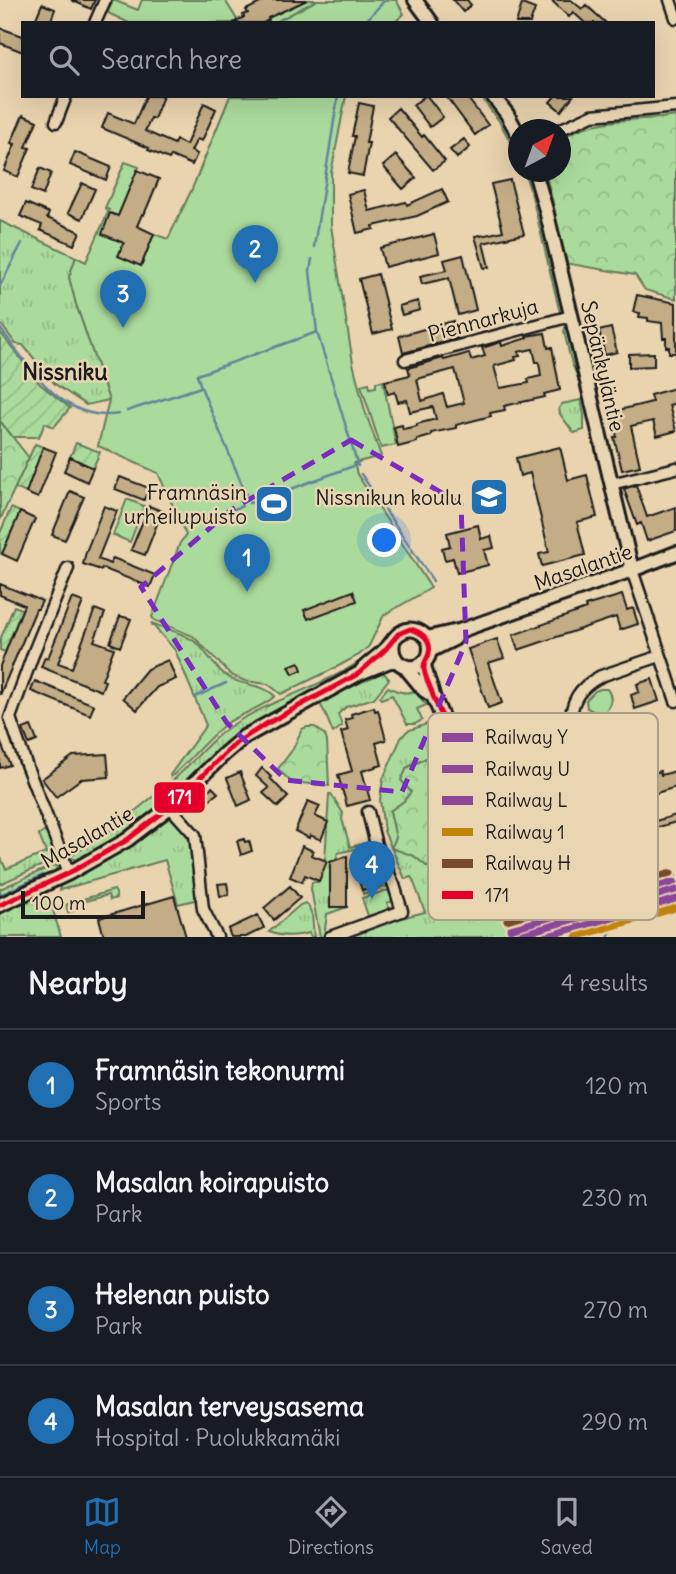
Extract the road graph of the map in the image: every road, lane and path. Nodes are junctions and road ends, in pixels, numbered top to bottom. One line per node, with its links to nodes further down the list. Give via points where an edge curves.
1 (105, 0): 5 (street)
2 (415, 0): 6 (street)
3 (670, 0): 4 (street)
4 (676, 18)
5 (96, 21)
6 (431, 21)
7 (65, 98): 11 (street)
8 (494, 98): 10 (street)
9 (676, 107): 12 (street, via 592,115)
10 (509, 119)
11 (56, 122)
12 (571, 125)
13 (537, 182): 14 (street, Sepänkyläntie)
14 (571, 316): 15 (street, Piennarkuja); 17 (street, Sepänkyläntie)
15 (405, 360)
16 (676, 468): 17 (street)
17 (611, 484): 20 (street, Sepänkyläntie)
18 (676, 553): 20 (street, Masalantie)
19 (68, 568): 32 (street, via 10,718)
20 (632, 570): 22 (street, Masalantie, via 462,630 454,639); 23 (street)
21 (393, 642): 22 (street, via 410,629 418,631); 24 (street); 25 (street, Masalantie)
22 (427, 650): 24 (street, via 413,667); 26 (street, via 424,670)
23 (660, 656): 27 (street); 29 (street, via 592,680 580,691)
24 (401, 664): 25 (street, Masalantie, via 390,661); 26 (street)
25 (358, 674): 30 (street, Masalantie, via 236,743)
26 (433, 696): 28 (street)
27 (676, 701)
28 (440, 713)
29 (571, 713)
30 (170, 807): 32 (street, Masalantie, via 127,840); 35 (street, via 195,835 203,909)
31 (368, 812): 36 (street, via 402,911)
32 (69, 873): 33 (street, Masalantie)
33 (0, 905)
34 (531, 920): 37 (street)
35 (217, 937)
36 (330, 937)
37 (538, 937)

